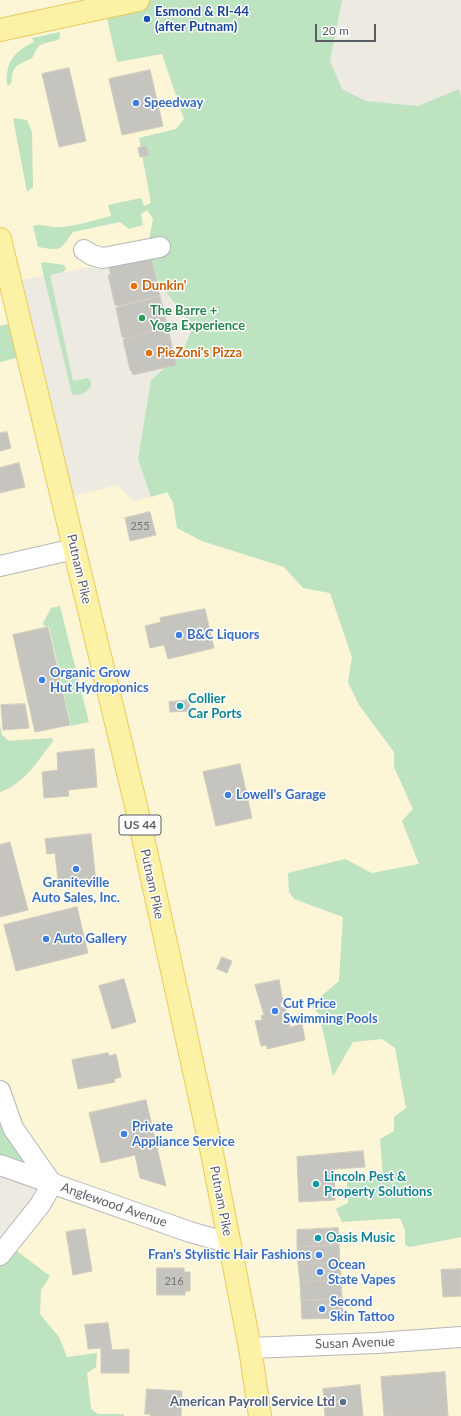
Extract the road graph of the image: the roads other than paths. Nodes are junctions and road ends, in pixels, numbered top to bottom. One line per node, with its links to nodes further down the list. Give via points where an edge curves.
1 (138, 0): 2 (main road)
2 (0, 30)
3 (0, 239): 6 (main road, Putnam Pike / US 44)
4 (160, 247): 5 (street, via 103,258)
5 (84, 250)
6 (74, 549): 7 (street); 11 (main road, Putnam Pike / US 44, via 137,810 213,1158)
7 (0, 566)
8 (0, 1091): 10 (street, via 13,1128)
9 (0, 1165): 10 (street, Anglewood Avenue)
10 (52, 1184): 11 (street, Anglewood Avenue); 12 (street, via 40,1205)
11 (229, 1243): 14 (main road, Putnam Pike / US 44)
12 (0, 1255)
13 (461, 1337): 14 (street, Susan Avenue)
14 (250, 1348): 15 (main road, Putnam Pike / US 44)
15 (260, 1416)

